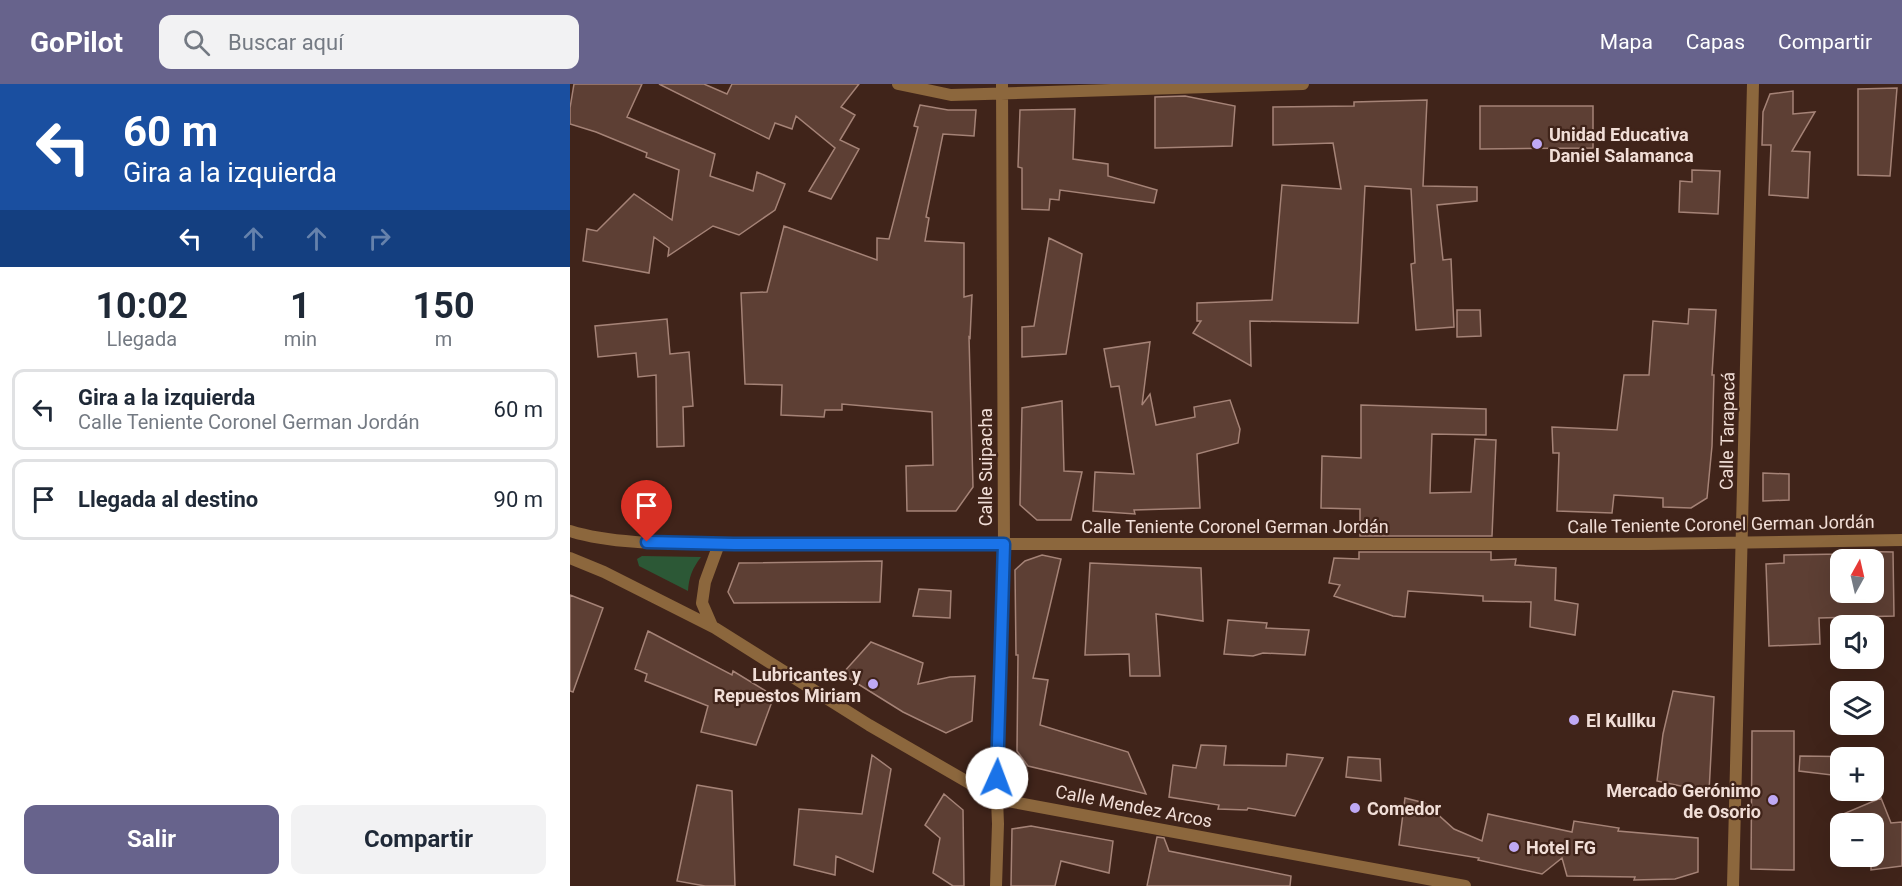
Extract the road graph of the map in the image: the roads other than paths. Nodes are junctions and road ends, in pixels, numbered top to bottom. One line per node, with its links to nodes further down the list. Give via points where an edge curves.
1 (898, 84): 4 (street, via 951,95)
2 (1303, 84): 4 (street)
3 (1753, 84): 7 (street, Calle Tarapacá)
4 (1002, 89): 9 (street, Calle Suipacha)
5 (570, 531): 8 (street, Calle Teniente Coronel German Jordán, via 623,541)
6 (1902, 540): 7 (street, Calle Teniente Coronel German Jordán)
7 (1743, 543): 9 (street, Calle Teniente Coronel German Jordán); 15 (street, Calle Tarapacá)
8 (719, 544): 9 (street, Calle Teniente Coronel German Jordán); 11 (street, via 702,603)
9 (1004, 544): 12 (street, Calle Suipacha)
10 (570, 558): 11 (street, Calle Mendez Arcos)
11 (712, 626): 12 (street, Calle Mendez Arcos)
12 (996, 799): 13 (street, Calle Suipacha); 14 (street, Calle Mendez Arcos)
13 (996, 886)
14 (1465, 886)
15 (1734, 886)

